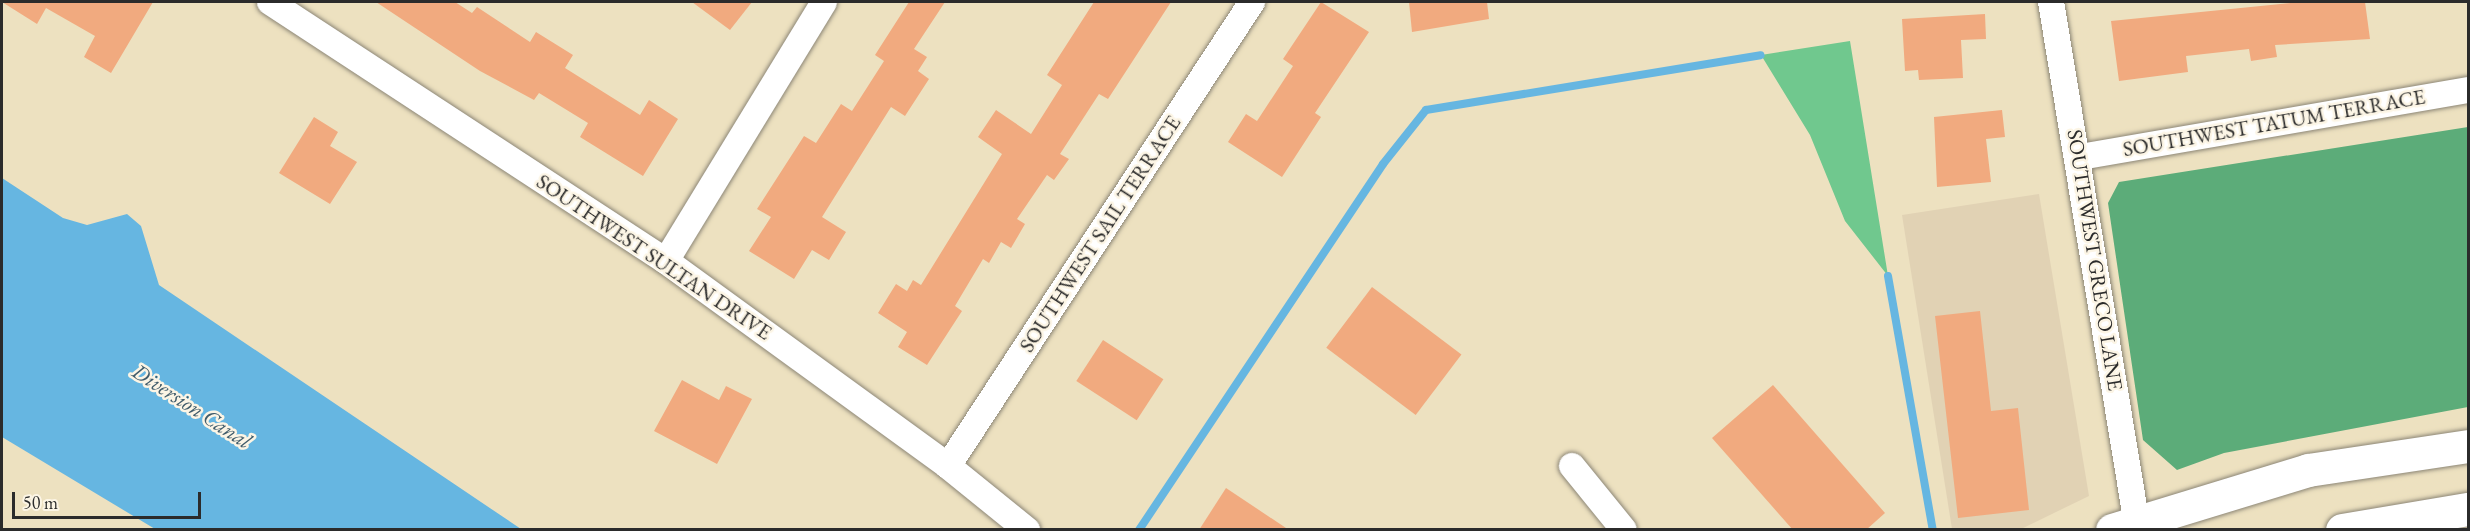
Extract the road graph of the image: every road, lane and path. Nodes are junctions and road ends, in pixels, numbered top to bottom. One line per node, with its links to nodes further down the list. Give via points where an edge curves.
1 (270, 2): 7 (street, SOUTHWEST SULTAN DRIVE)
2 (824, 2): 7 (street)
3 (1252, 2): 9 (street, SOUTHWEST SAIL TERRACE)
4 (2051, 2): 6 (street, SOUTHWEST GRECO LANE)
5 (2469, 90): 6 (street, SOUTHWEST TATUM TERRACE)
6 (2080, 157): 12 (street, SOUTHWEST GRECO LANE)
7 (666, 261): 9 (street, SOUTHWEST SULTAN DRIVE)
8 (2469, 446): 12 (main road, via 2308,470)
9 (948, 466): 13 (street, SOUTHWEST SULTAN DRIVE)
10 (1572, 466): 14 (street)
11 (2469, 508): 15 (main road)
12 (2124, 524)
13 (1027, 530)
14 (1624, 530)
15 (2342, 530)

